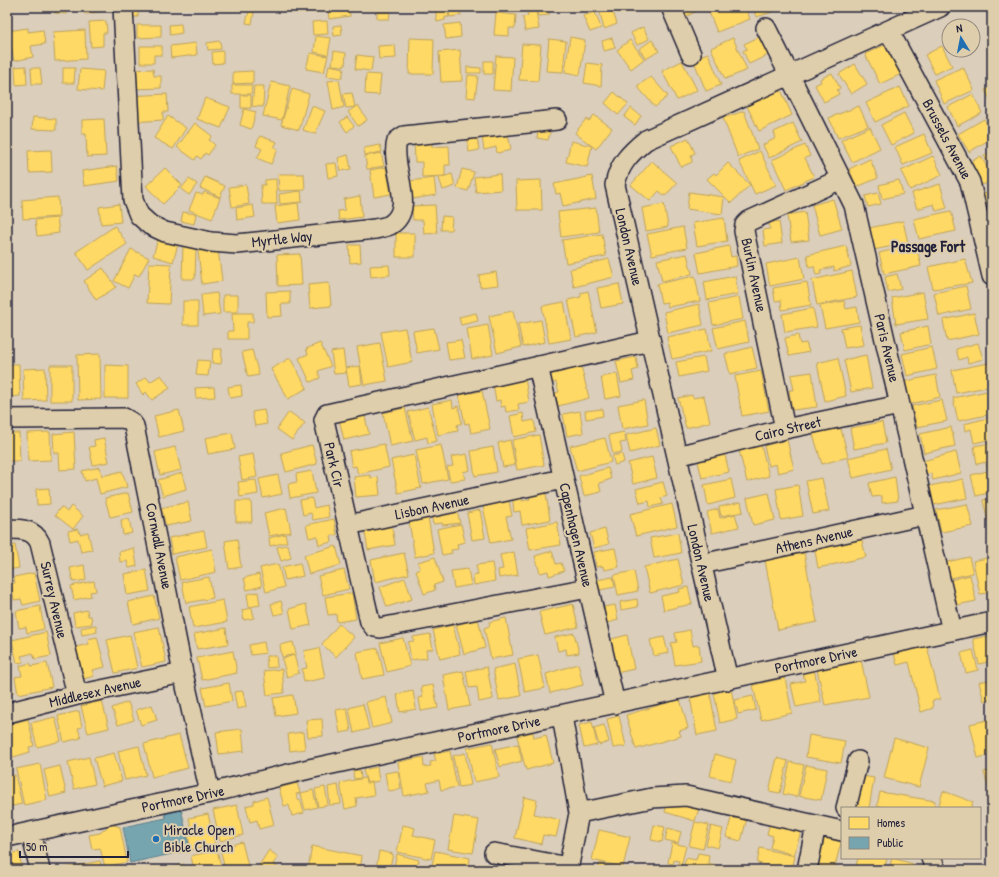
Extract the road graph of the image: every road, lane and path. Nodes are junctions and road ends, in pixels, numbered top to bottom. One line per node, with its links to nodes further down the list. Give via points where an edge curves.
1 (123, 7): 8 (street, Myrtle Way, via 133,200 139,215 150,225 165,232 211,242 237,244 375,229 390,224 399,215 404,202 394,150 397,141 404,136)
2 (671, 7): 6 (street)
3 (940, 7): 5 (street, London Avenue)
4 (766, 28): 7 (street, Paris Avenue)
5 (889, 31): 7 (street, London Avenue); 10 (street, Brussels Avenue, via 970,182)
6 (691, 54)
7 (790, 76): 9 (street, Paris Avenue); 11 (street, London Avenue, via 646,140 627,156 617,173 615,185)
8 (557, 120)
9 (841, 179): 13 (street, Paris Avenue, via 854,205); 15 (street, Burlin Avenue, via 749,221 744,231)
10 (992, 274)
11 (650, 340): 12 (street, Park Cir); 16 (street, London Avenue)
12 (538, 366): 17 (street, Capenhagen Avenue); 19 (street, Park Cir, via 327,414 324,420)
13 (900, 405): 15 (street, Cairo Street); 18 (street, Paris Avenue)
14 (7, 419): 25 (street, Cornwall Avenue, via 124,418 134,426)
15 (785, 429): 16 (street, Cairo Street)
16 (677, 456): 21 (street, London Avenue)
17 (563, 479): 19 (street, Lisbon Avenue); 22 (street, Capenhagen Avenue)
18 (926, 515): 21 (street, Athens Avenue); 24 (street, Paris Avenue)
19 (348, 525): 22 (street, Park Cir, via 370,622 374,627 380,628)
20 (7, 530): 27 (street, Surrey Avenue, via 32,532 38,537)
21 (702, 564): 26 (street, London Avenue)
22 (588, 588): 28 (street, Capenhagen Avenue)
23 (992, 622): 24 (street, Portmore Drive)
24 (952, 631): 26 (street, Portmore Drive)
25 (183, 673): 27 (street, Middlesex Avenue); 32 (street, Cornwall Avenue)
26 (728, 680): 28 (street, Portmore Drive)
27 (77, 695): 29 (street, Middlesex Avenue)
28 (615, 704): 30 (street, Portmore Drive)
29 (7, 713)
30 (562, 716): 32 (street, Portmore Drive, via 309,769); 34 (street)
31 (858, 761): 33 (street)
32 (210, 793): 37 (street, Portmore Drive)
33 (846, 807)
34 (579, 813): 35 (street, via 652,798 686,796); 41 (street)
35 (816, 824): 36 (street); 43 (street)
36 (841, 828)
37 (31, 832): 38 (street, Portmore Drive); 42 (street)
38 (7, 837)
39 (494, 853): 41 (street)
40 (931, 859): 44 (street)
41 (568, 869)
42 (40, 870)
43 (807, 870)
44 (936, 870)

